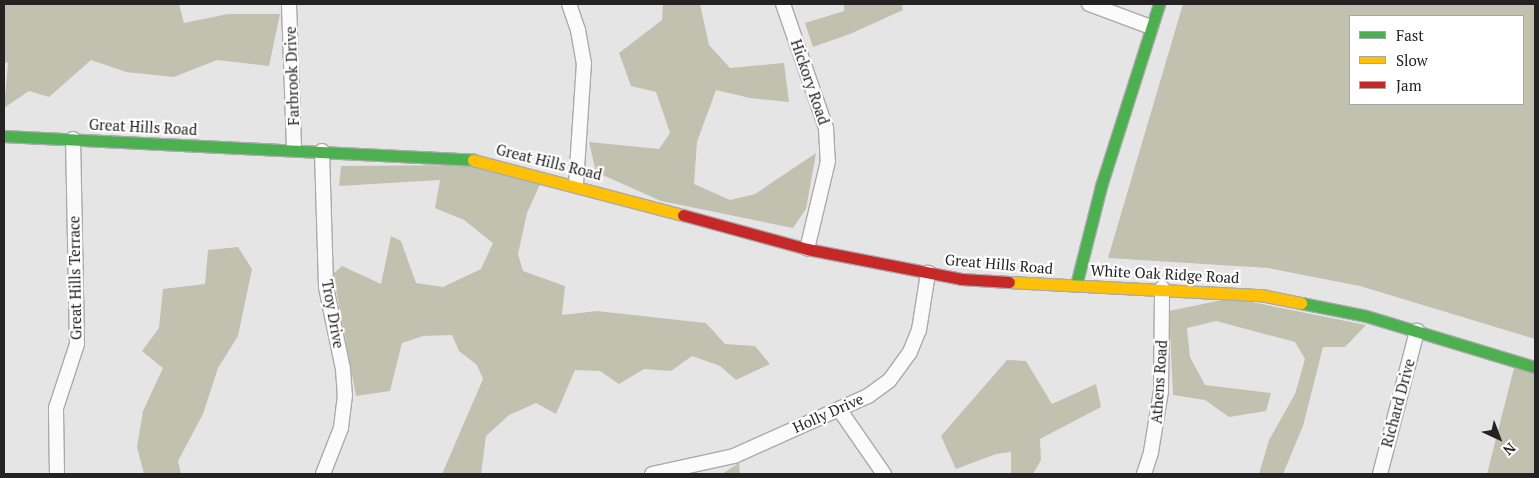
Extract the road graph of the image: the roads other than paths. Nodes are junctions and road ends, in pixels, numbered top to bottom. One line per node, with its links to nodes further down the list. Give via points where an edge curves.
1 (289, 4): 9 (street, Farbrook Drive)
2 (569, 4): 11 (street, via 584,63)
3 (783, 4): 12 (street, Hickory Road, via 826,128 828,161)
4 (1089, 4): 6 (street)
5 (1158, 4): 6 (street, White Oak Ridge Road)
6 (1151, 26): 14 (street, White Oak Ridge Road, via 1101,186)
7 (4, 136): 8 (street, Great Hills Road)
8 (73, 138): 9 (street, Great Hills Road); 19 (street, Great Hills Terrace, via 77,344 56,408)
9 (294, 149): 10 (street, Great Hills Road)
10 (322, 150): 11 (street, Great Hills Road, via 484,160); 20 (street, Troy Drive, via 326,287 344,370 345,394 341,428)
11 (576, 184): 12 (street, Great Hills Road)
12 (807, 249): 13 (street, Great Hills Road)
13 (928, 273): 14 (street, Great Hills Road, via 961,279); 18 (street, Holly Drive, via 919,330 901,369 868,396)
14 (1076, 285): 15 (street, White Oak Ridge Road)
15 (1162, 288): 16 (street, White Oak Ridge Road, via 1286,299); 23 (street, Athens Road, via 1161,391 1155,434)
16 (1417, 332): 17 (street, White Oak Ridge Road); 24 (street, Richard Drive)
17 (1535, 367)
18 (839, 409): 21 (street, Holly Drive, via 734,456); 22 (street)
19 (57, 474)
20 (324, 474)
21 (652, 474)
22 (884, 474)
23 (1144, 474)
24 (1380, 474)

